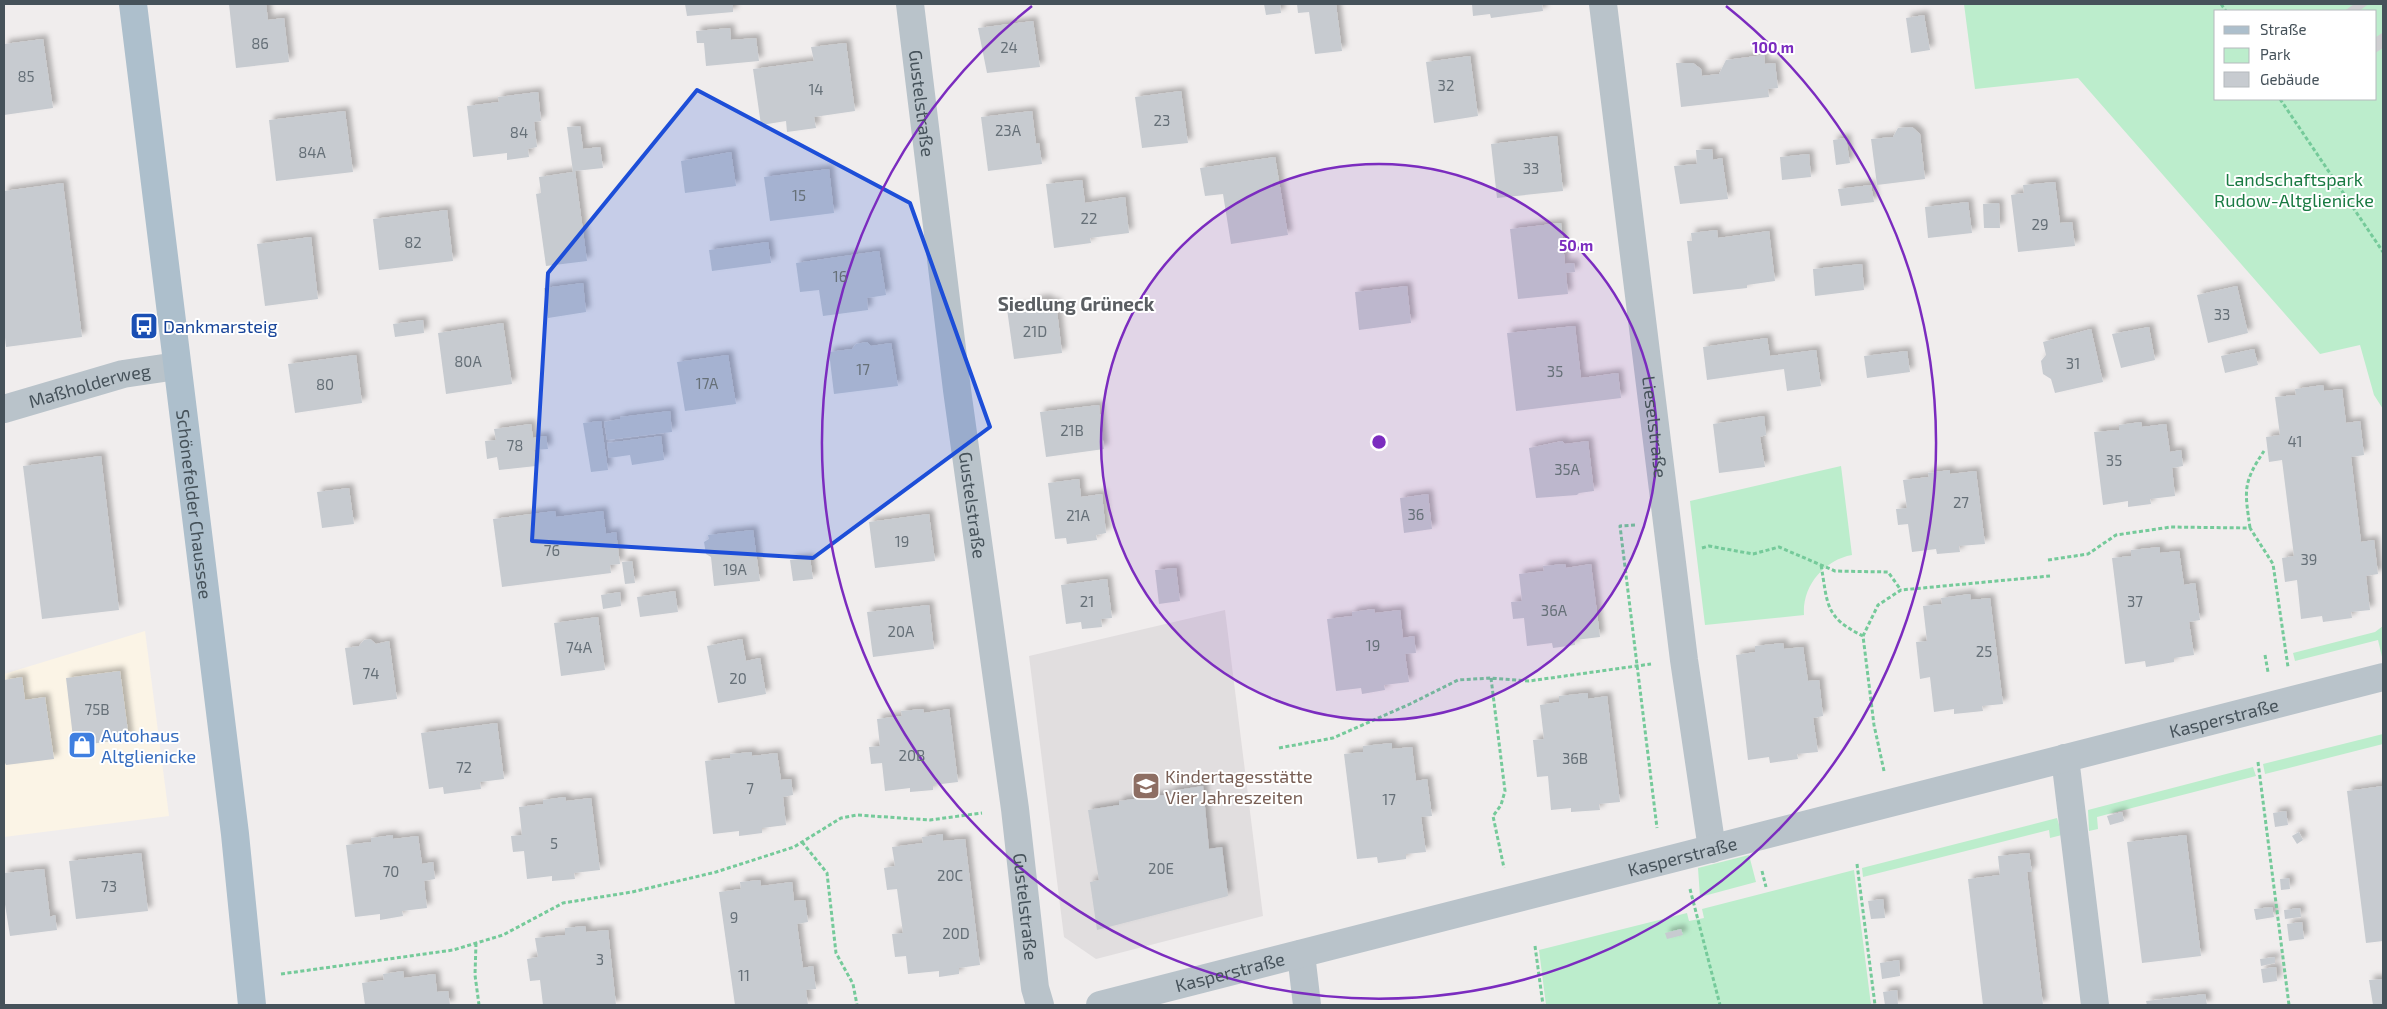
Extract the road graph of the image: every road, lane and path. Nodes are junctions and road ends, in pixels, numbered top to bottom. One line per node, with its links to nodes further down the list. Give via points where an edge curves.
1 (133, 4): 6 (main road, Schönefelder Chaussee)
2 (910, 4): 26 (street, Gustelstraße, via 957,390)
3 (1603, 4): 10 (street, Lieselstraße)
4 (2281, 100): 5 (path)
5 (2383, 252)
6 (177, 366): 7 (street, Maßholderweg, via 123,374); 35 (main road, Schönefelder Chaussee, via 235,834)
7 (4, 409)
8 (2264, 451): 9 (path, via 2252,468 2244,490)
9 (2250, 528): 11 (path, via 2171,527 2116,535 2088,554); 18 (path, via 2273,564)
10 (1672, 554): 12 (path, via 1709,546 1752,554 1779,547); 17 (street, Lieselstraße)
11 (2048, 560)
12 (1821, 565): 14 (path, via 1835,571 1888,572); 15 (path, via 1832,614 1843,626)
13 (2050, 576): 14 (path)
14 (1901, 590): 15 (path, via 1878,605)
15 (1863, 636): 25 (path, via 1874,724)
16 (2265, 656): 19 (path)
17 (1684, 660): 21 (path, via 1529,682); 28 (street, Lieselstraße)
18 (2288, 668)
19 (2268, 673)
20 (2383, 677): 23 (street, Kasperstraße)
21 (1492, 678): 22 (path, via 1458,680 1333,738); 31 (path, via 1505,791 1493,816)
22 (1279, 748)
23 (2065, 758): 28 (street, Kasperstraße); 45 (street)
24 (2258, 762): 46 (path)
25 (1884, 771)
26 (1015, 809): 27 (path, via 930,820 857,814 841,818); 39 (street, Gustelstraße, via 1034,988)
27 (802, 842): 32 (path, via 716,872 632,892 563,903 503,935); 38 (path, via 827,873 836,953 853,984)
28 (1712, 849): 29 (street, Kasperstraße)
29 (1682, 856): 34 (street, Kasperstraße); 43 (path)
30 (1857, 864): 44 (path)
31 (1504, 868)
32 (476, 943): 35 (path, via 453,950); 37 (path, via 475,975)
33 (1535, 946): 42 (path)
34 (1301, 954): 40 (street, Kasperstraße); 41 (street, Kasperstraße)
35 (249, 978): 36 (main road, Schönefelder Chaussee)
36 (252, 1005)
37 (479, 1005)
38 (857, 1005)
39 (1040, 1005)
40 (1100, 1005)
41 (1308, 1005)
42 (1543, 1005)
43 (1720, 1005)
44 (1875, 1005)
45 (2095, 1005)
46 (2289, 1005)

